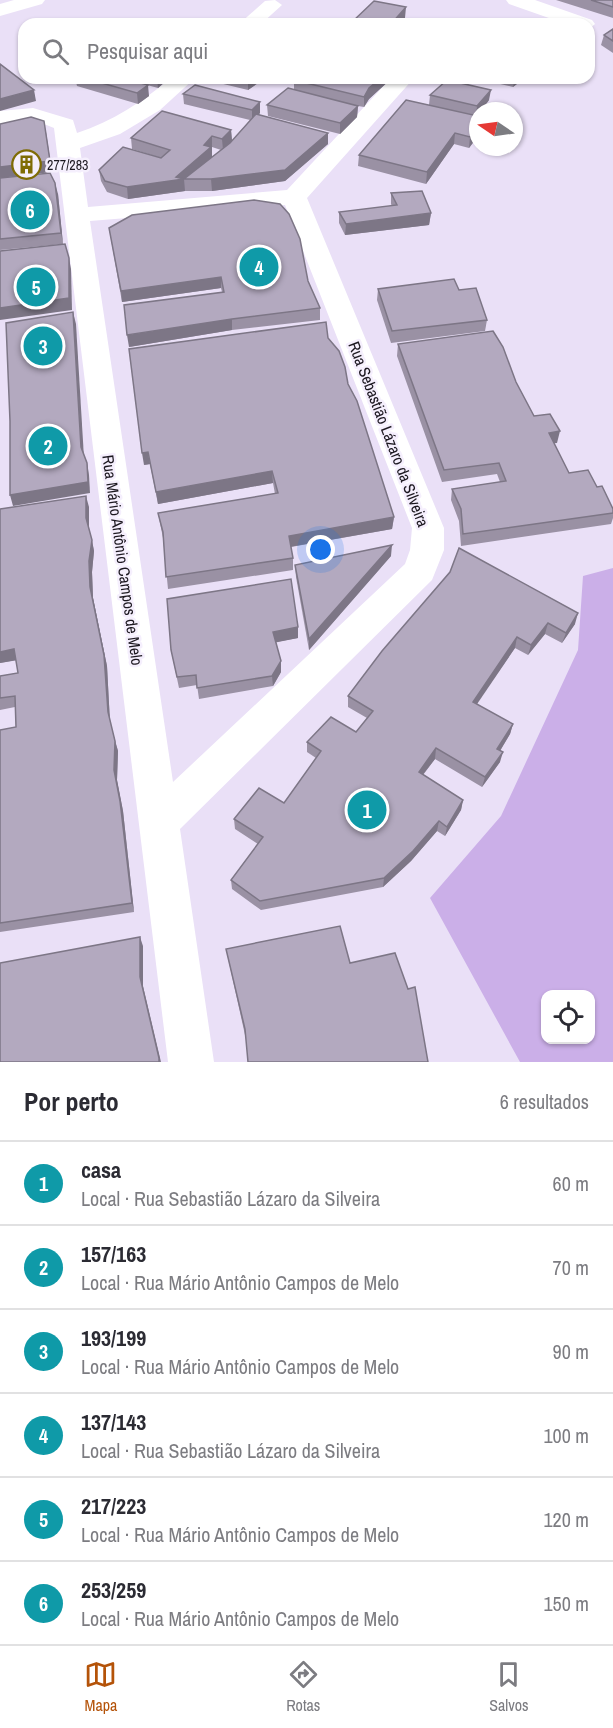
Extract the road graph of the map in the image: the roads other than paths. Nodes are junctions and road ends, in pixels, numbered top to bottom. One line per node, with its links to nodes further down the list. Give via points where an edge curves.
1 (35, 0): 4 (street)
2 (516, 0): 6 (street)
3 (272, 4): 5 (street)
4 (0, 10)
5 (256, 18)
6 (567, 18)
7 (177, 84): 10 (street, via 152,105 112,129)
8 (398, 84): 11 (street)
9 (0, 118): 10 (street, Rua Mário Antônio Campos de Melo, via 48,117 65,125)
10 (68, 144): 12 (street, Rua Mário Antônio Campos de Melo)
11 (294, 197): 12 (street); 13 (street, Rua Sebastião Lázaro da Silveira, via 428,528 427,550 420,570)
12 (77, 215): 13 (street, Rua Mário Antônio Campos de Melo)
13 (159, 823): 14 (street, Rua Mário Antônio Campos de Melo)
14 (190, 1062)

